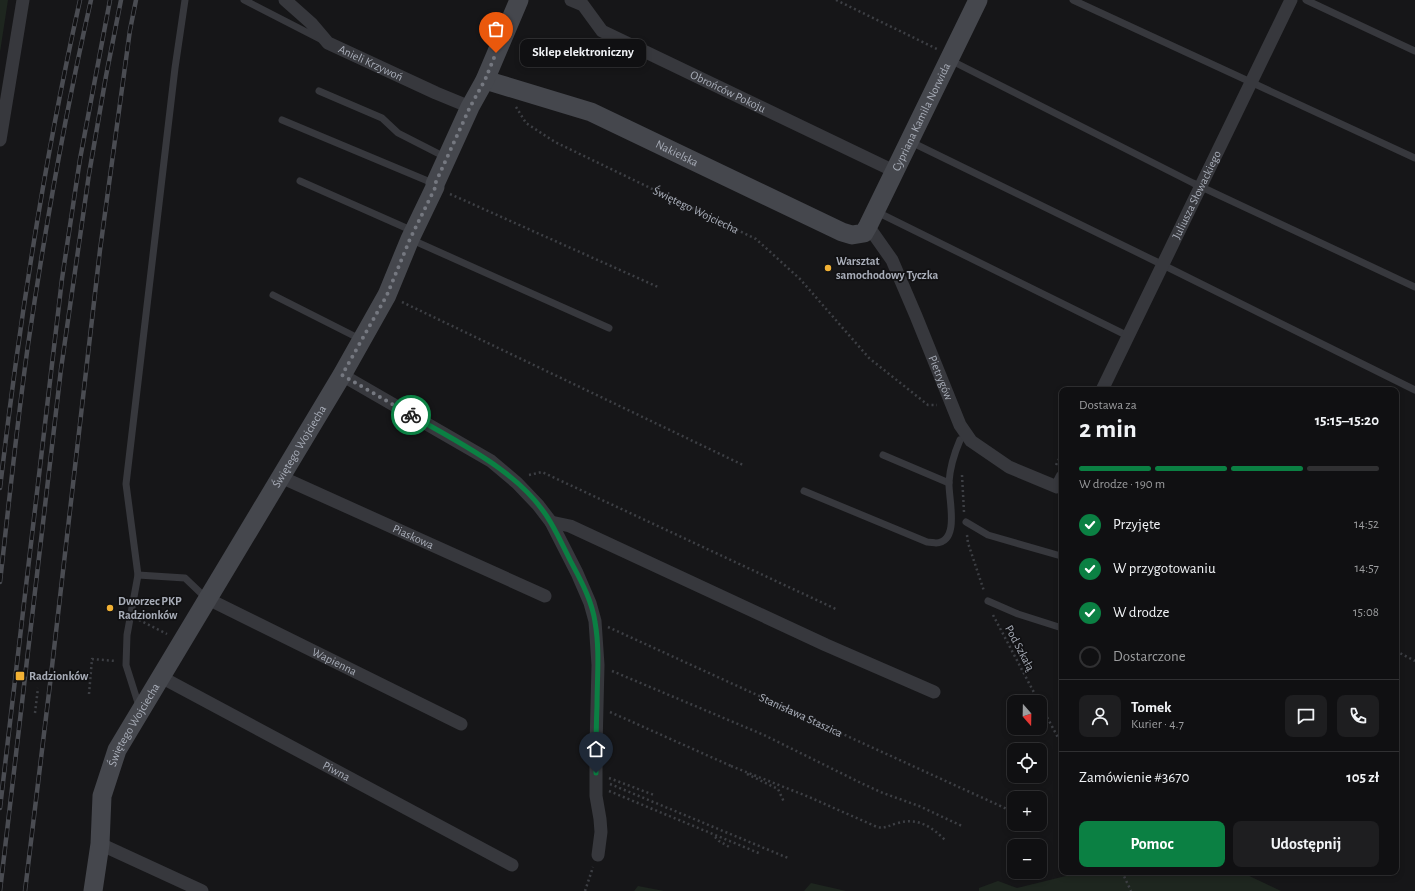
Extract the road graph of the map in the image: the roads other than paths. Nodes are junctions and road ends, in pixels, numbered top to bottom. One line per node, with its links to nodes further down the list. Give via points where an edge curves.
1 (23, 0): 19 (street)
2 (186, 0): 47 (lane, via 175,68 126,484)
3 (244, 0): 11 (lane)
4 (285, 0): 11 (street, Anieli Krzywoń, via 311,22)
5 (519, 0): 14 (street, Świętego Wojciecha)
6 (571, 0): 23 (street, Obrońców Pokoju, via 583,5 602,31)
7 (978, 0): 13 (street, Cypriana Kamila Norwida)
8 (1073, 0): 15 (lane)
9 (1291, 0): 15 (street, Juliusza Słowackiego)
10 (1306, 0): 12 (lane)
11 (328, 43): 17 (street, Anieli Krzywoń)
12 (1415, 51)
13 (950, 57): 20 (street, Cypriana Kamila Norwida); 26 (lane)
14 (485, 80): 17 (street, Świętego Wojciecha); 27 (street, Nakielska, via 591,112 842,232 852,235)
15 (1250, 82): 22 (lane); 26 (street, Juliusza Słowackiego)
16 (319, 91): 21 (lane, via 382,118 398,133)
17 (470, 107): 21 (street, Świętego Wojciecha)
18 (282, 120): 25 (lane)
19 (0, 140)
20 (909, 140): 23 (street, Cypriana Kamila Norwida); 29 (lane)
21 (447, 158): 25 (street, Świętego Wojciecha)
22 (1415, 158)
23 (894, 171): 27 (street, Cypriana Kamila Norwida)
24 (300, 181): 28 (lane)
25 (435, 186): 28 (street, Świętego Wojciecha)
26 (1201, 186): 29 (street, Juliusza Słowackiego); 30 (lane)
27 (869, 223): 33 (lane); 41 (street, Pietrygów, via 892,260 960,425 971,440 1009,467)
28 (412, 235): 32 (lane); 34 (street, Świętego Wojciecha, via 387,295)
29 (1162, 264): 33 (street, Juliusza Słowackiego); 37 (lane)
30 (1415, 287)
31 (273, 295): 34 (lane)
32 (609, 328)
33 (1128, 336): 36 (street, Juliusza Słowackiego)
34 (362, 340): 35 (street, Świętego Wojciecha)
35 (342, 375): 40 (street, Świętego Wojciecha); 44 (street, via 491,461 517,483)
36 (1103, 387)
37 (1415, 390)
38 (960, 440): 42 (lane, via 954,455)
39 (883, 455): 42 (lane)
40 (281, 477): 48 (street, Piaskowa); 49 (street, Świętego Wojciecha)
41 (1059, 482)
42 (949, 483): 43 (lane, via 951,531 945,540 937,543 927,542)
43 (804, 491)
44 (551, 522): 53 (street, via 570,526 826,645); 57 (street, via 577,573 595,621 598,665 596,779 601,832)
45 (966, 522): 46 (lane, via 988,535)
46 (1059, 555)
47 (138, 575): 49 (lane, via 185,578); 54 (lane, via 126,665)
48 (545, 596)
49 (208, 599): 52 (street, Świętego Wojciecha); 55 (street, Wapienna)
50 (988, 602): 51 (lane)
51 (1059, 627)
52 (161, 677): 54 (street, Świętego Wojciecha); 58 (street, Piwna)
53 (934, 692)
54 (140, 710): 56 (street, Świętego Wojciecha, via 117,750 102,796)
55 (461, 724)
56 (100, 844): 59 (street, Świętego Wojciecha); 60 (street)
57 (598, 855)
58 (512, 865)
59 (93, 891)
60 (202, 891)

